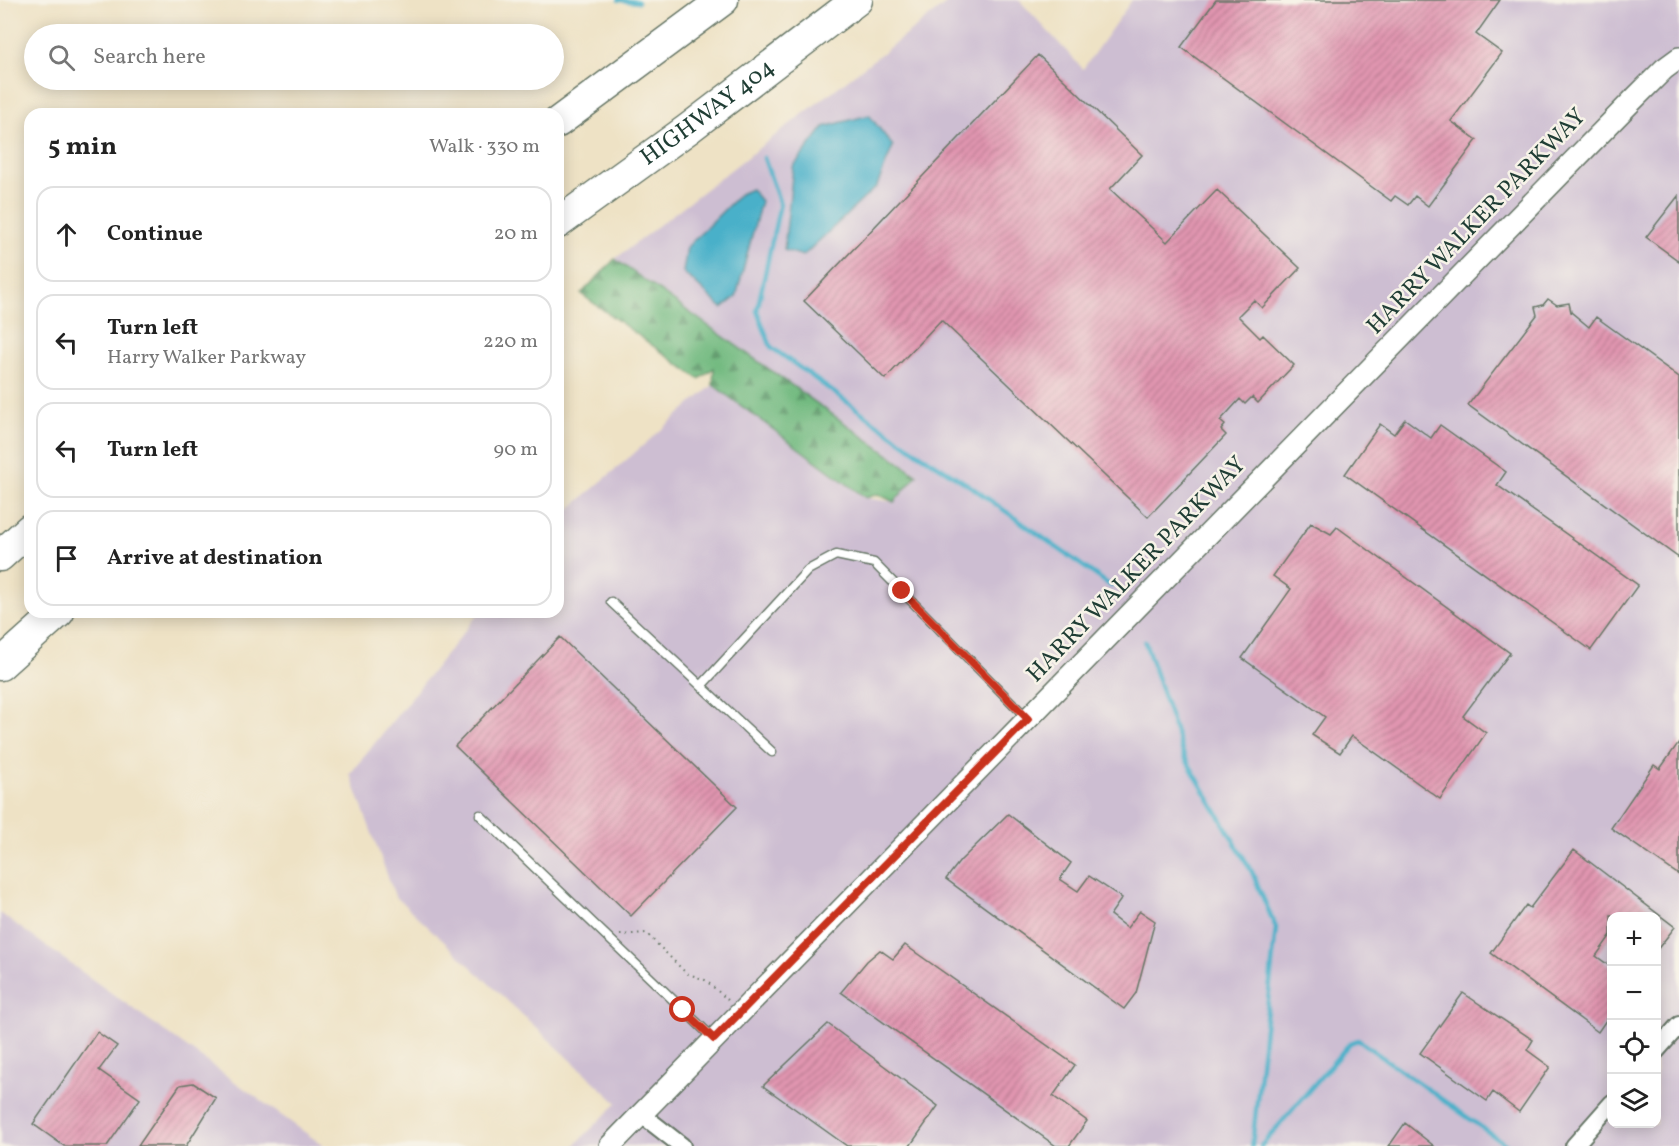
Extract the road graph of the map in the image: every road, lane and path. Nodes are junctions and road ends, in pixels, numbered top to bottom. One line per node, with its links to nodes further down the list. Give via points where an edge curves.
1 (857, 0): 5 (highway, HIGHWAY 404)
2 (715, 4): 4 (highway)
3 (1679, 58): 12 (street, HARRY WALKER PARKWAY, via 1632,101)
4 (564, 117)
5 (564, 219)
6 (24, 534): 7 (highway)
7 (0, 556)
8 (611, 602): 11 (lane)
9 (52, 618): 10 (highway)
10 (0, 666)
11 (700, 686): 12 (lane, via 808,570 836,555 874,563); 13 (lane)
12 (1028, 719): 16 (street, HARRY WALKER PARKWAY)
13 (772, 752)
14 (480, 815): 15 (lane)
15 (606, 936): 16 (path, via 646,933 686,973 705,980); 18 (lane)
16 (741, 1011): 18 (street, HARRY WALKER PARKWAY)
17 (1679, 1025): 19 (street)
18 (714, 1039): 21 (street, HARRY WALKER PARKWAY)
19 (1661, 1045)
20 (1607, 1108): 24 (street)
21 (641, 1114): 22 (street, HARRY WALKER PARKWAY); 23 (street)
22 (610, 1146)
23 (682, 1146)
24 (1574, 1146)

